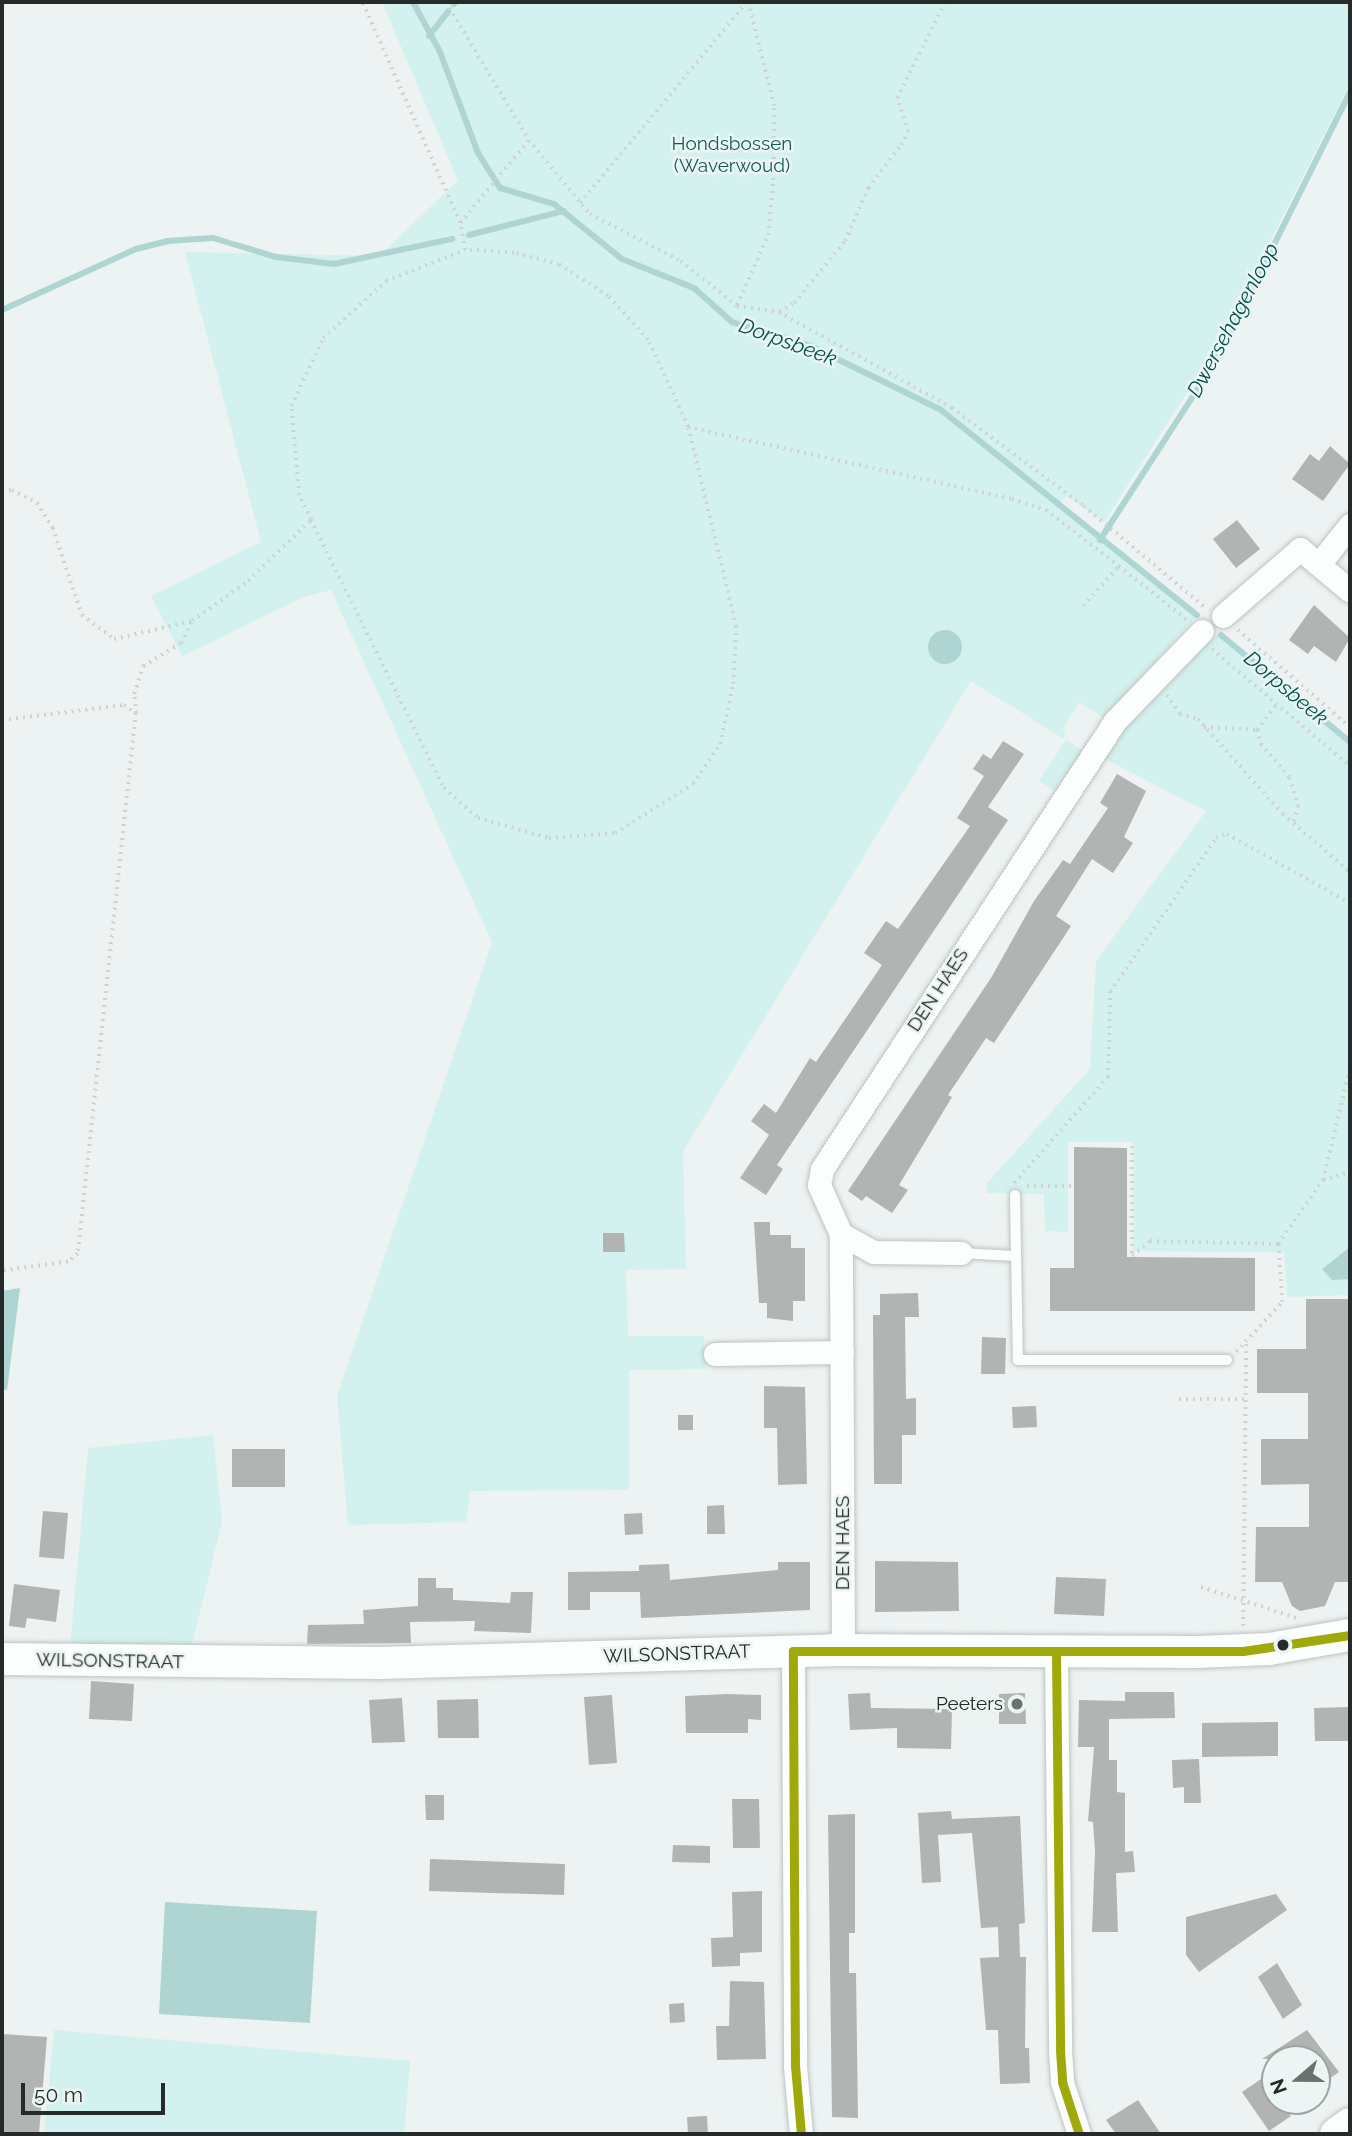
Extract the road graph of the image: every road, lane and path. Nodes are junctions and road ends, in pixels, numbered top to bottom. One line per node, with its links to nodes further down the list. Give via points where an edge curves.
1 (362, 2): 7 (path)
2 (446, 2): 5 (path)
3 (747, 2): 6 (path); 9 (path, via 774,106 773,180 768,235)
4 (944, 2): 10 (path, via 897,97 908,132 868,188 845,241 793,303)
5 (529, 140): 6 (path); 7 (path)
6 (580, 203): 9 (path, via 615,231 709,279)
7 (460, 223): 8 (path)
8 (465, 250): 11 (path, via 514,253 559,265 608,296 648,340); 13 (path, via 386,281 323,338 291,406 299,495)
9 (737, 306): 10 (path)
10 (779, 312): 19 (path, via 952,408)
11 (688, 427): 13 (path, via 736,627 733,684 720,744 693,784 615,833 549,838 478,818 444,788); 16 (path, via 1012,499 1046,510)
12 (2, 491): 20 (path, via 12,490 37,503 54,528 82,615 114,639)
13 (311, 520): 20 (path, via 248,581)
14 (1350, 526): 15 (street)
15 (1319, 564): 17 (street); 19 (street, via 1300,549)
16 (1119, 566): 18 (path); 21 (path)
17 (1350, 591)
18 (1083, 606)
19 (1223, 616): 27 (path)
20 (192, 621): 24 (path, via 181,643 143,666 134,694)
21 (1199, 634): 22 (street, DEN HAES); 23 (path)
22 (1154, 676): 26 (path, via 1180,714); 39 (street, DEN HAES, via 1092,752 822,1168 819,1185)
23 (1276, 705): 28 (path); 29 (path)
24 (136, 713): 25 (path, via 124,705); 43 (path, via 78,1254 68,1262)
25 (2, 720)
26 (1204, 727): 28 (path); 30 (path)
27 (1350, 727)
28 (1257, 730): 30 (path, via 1261,744 1290,778 1298,806)
29 (1350, 766)
30 (1294, 825): 31 (path)
31 (1350, 872)
32 (1350, 904): 38 (path, via 1227,834 1216,838 1110,992 1108,1077 1013,1180)
33 (1350, 1067): 36 (path)
34 (1132, 1146): 40 (path, via 1132,1256 1150,1241)
35 (1350, 1172): 36 (path)
36 (1323, 1180): 40 (path)
37 (1071, 1186): 38 (path)
38 (1014, 1191): 42 (lane)
39 (841, 1234): 41 (street, via 873,1252); 45 (street, DEN HAES)
40 (1278, 1244): 44 (path, via 1282,1302)
41 (961, 1254): 42 (lane)
42 (1014, 1256): 47 (lane, via 1013,1354 1026,1364)
43 (2, 1271)
44 (1246, 1344): 47 (path); 49 (path)
45 (842, 1352): 46 (street); 54 (street, DEN HAES)
46 (715, 1354)
47 (1227, 1360)
48 (1179, 1399): 49 (path)
49 (1245, 1399): 51 (path)
50 (1201, 1587): 51 (path)
51 (1244, 1600): 52 (path); 56 (path)
52 (1303, 1618)
53 (1350, 1635): 56 (street, WILSONSTRAAT)
54 (844, 1650): 55 (street, WILSONSTRAAT); 57 (street, WILSONSTRAAT)
55 (793, 1651): 58 (street, WILSONSTRAAT, via 379,1663); 60 (street, via 796,2066)
56 (1243, 1651): 57 (street, WILSONSTRAAT)
57 (1056, 1652): 61 (street, via 1060,2050 1062,2082)
58 (2, 1658)
59 (1350, 2124): 62 (street)
60 (801, 2134)
61 (1079, 2134)
62 (1336, 2134)

